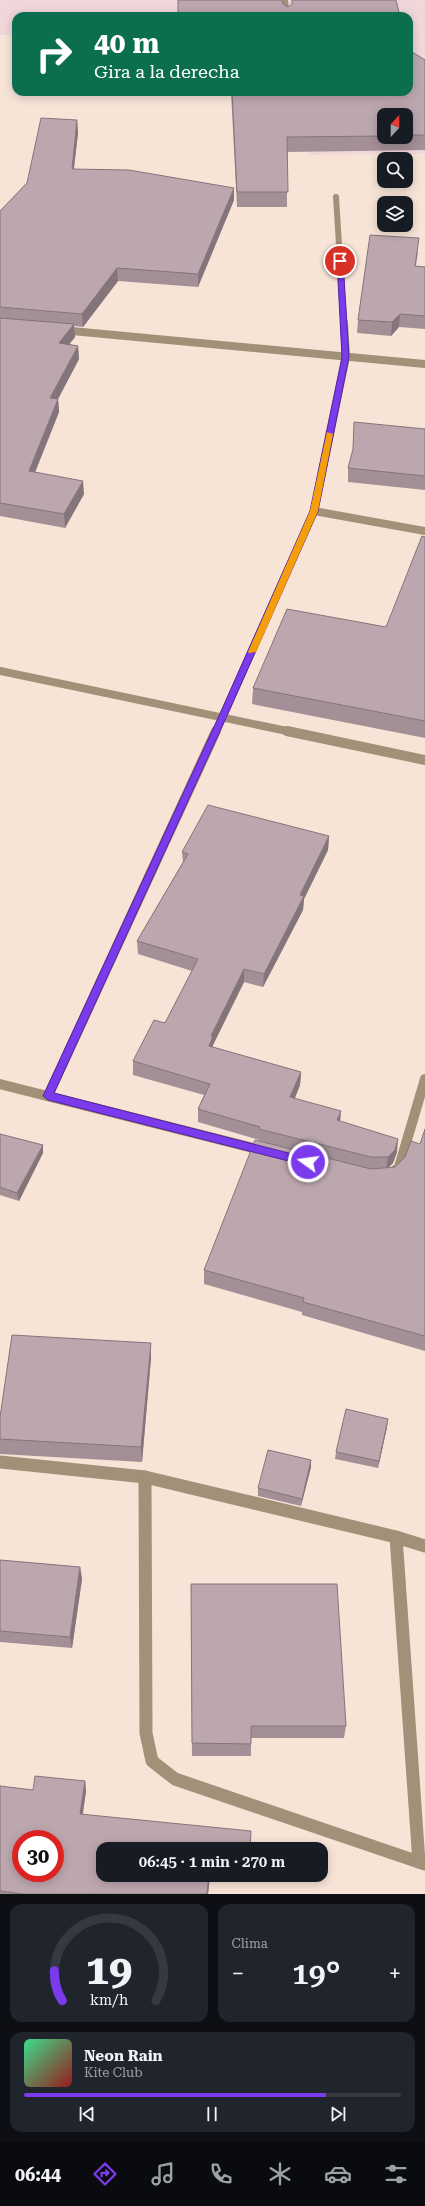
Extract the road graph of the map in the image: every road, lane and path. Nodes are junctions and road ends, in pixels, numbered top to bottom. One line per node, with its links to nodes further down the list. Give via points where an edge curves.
1 (285, 2): 2 (street); 3 (street)
2 (277, 5)
3 (286, 12)
4 (336, 197): 6 (street)
5 (55, 330): 6 (street)
6 (346, 357): 7 (street); 8 (street)
7 (425, 364)
8 (314, 511): 9 (street); 11 (street)
9 (425, 531)
10 (0, 671): 11 (street)
11 (222, 718): 12 (street); 15 (street)
12 (425, 760)
13 (425, 1079): 17 (street, via 399,1167 389,1176)
14 (0, 1084): 15 (street)
15 (48, 1096): 16 (street)
16 (277, 1154)
17 (382, 1176)
18 (0, 1462): 19 (street)
19 (145, 1477): 20 (street); 22 (street, via 146,1733 152,1761 175,1779)
20 (396, 1537): 21 (street); 22 (street)
21 (425, 1546)
22 (422, 1863)

